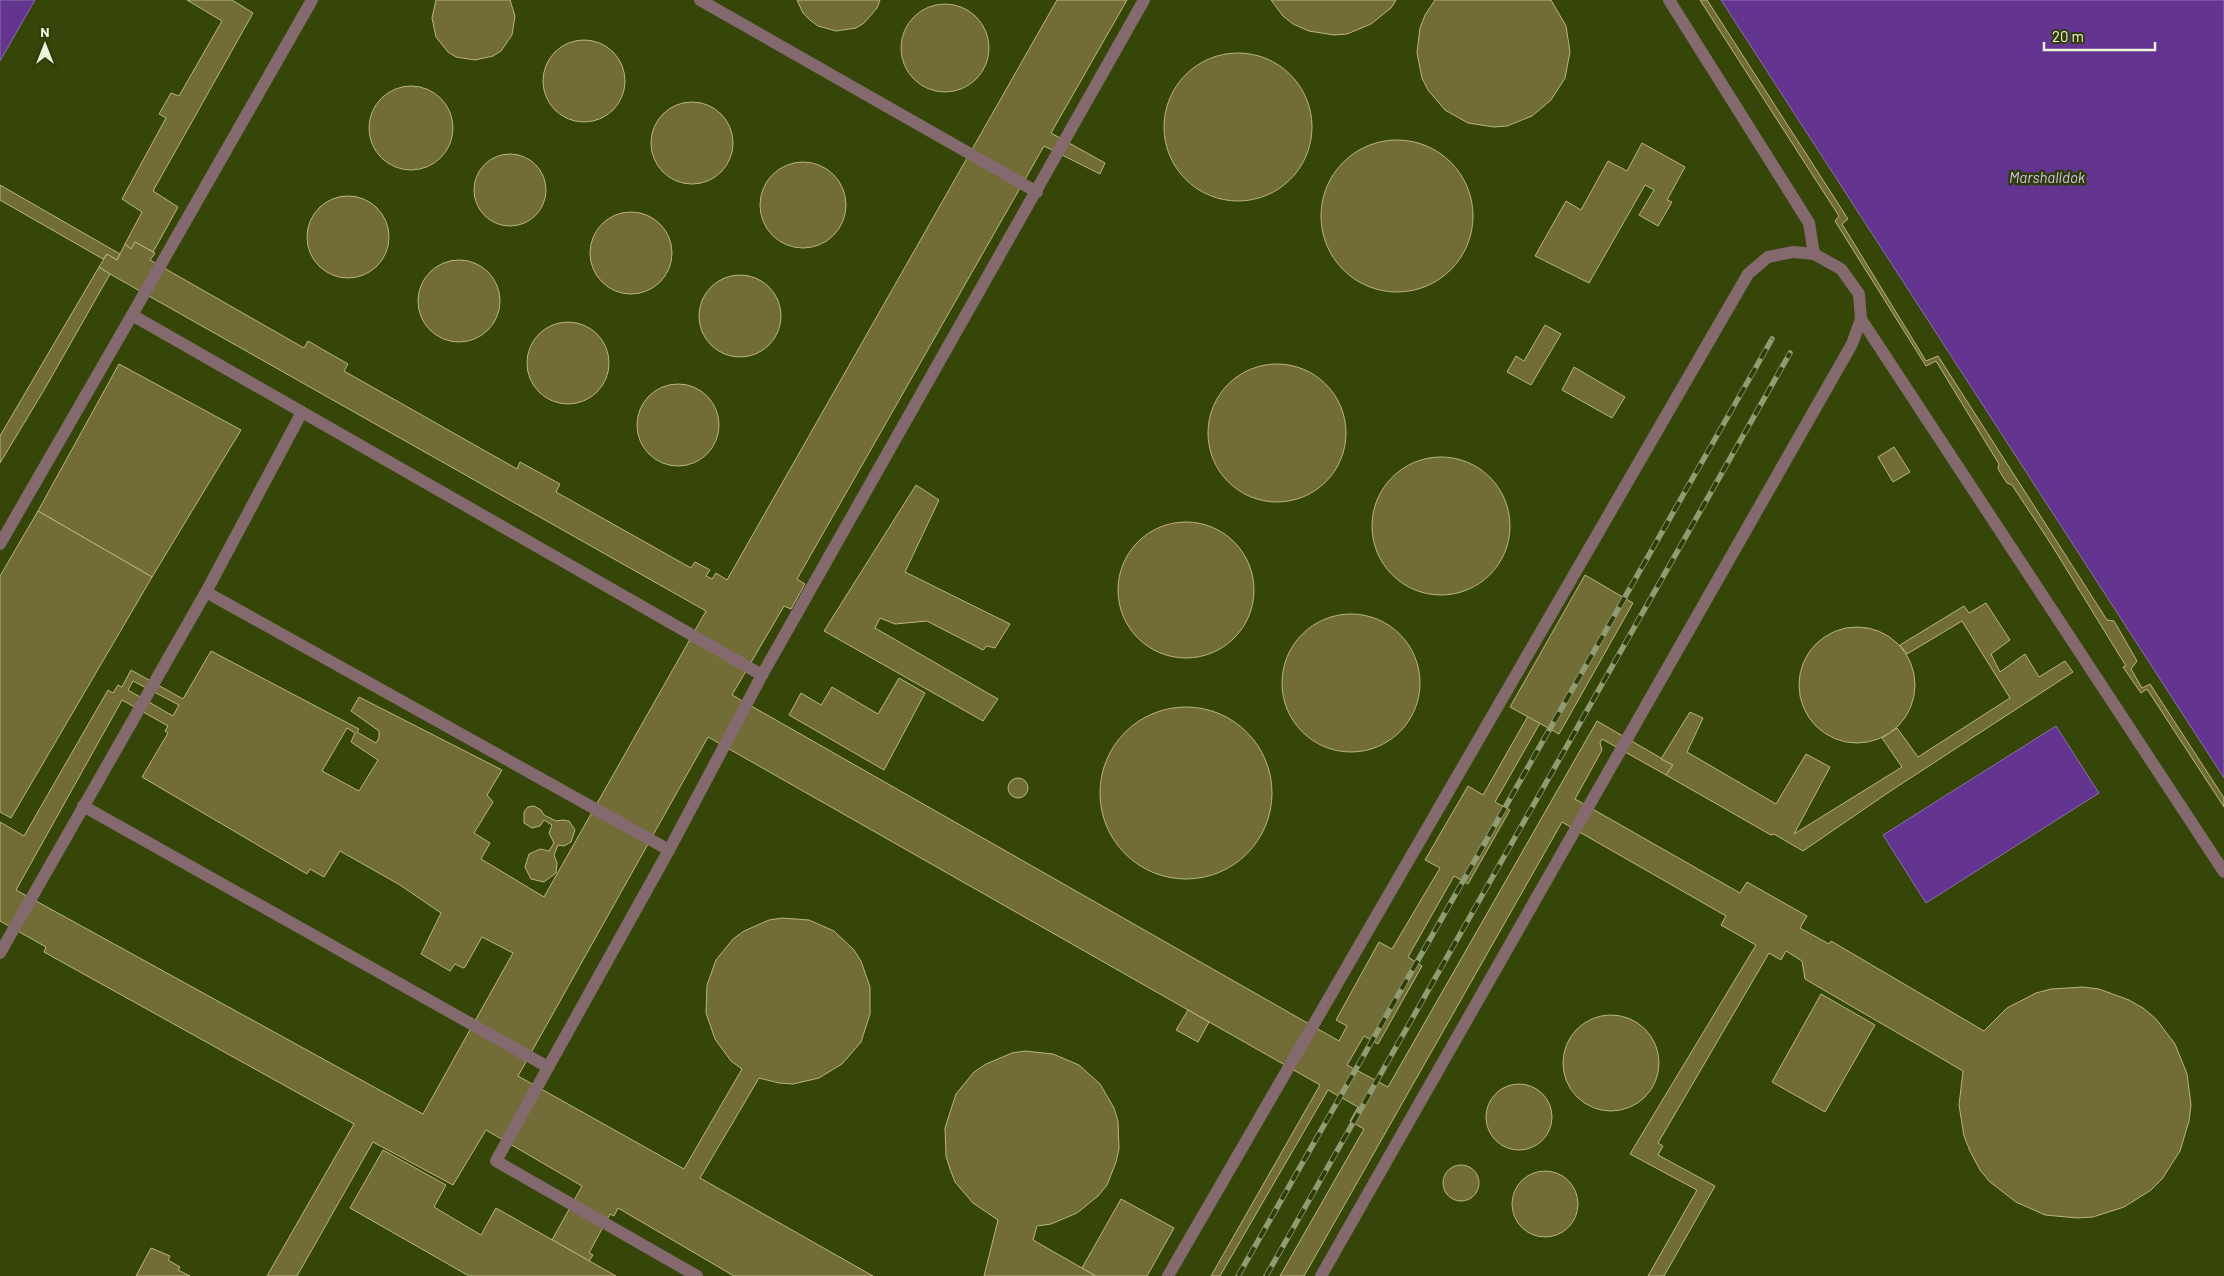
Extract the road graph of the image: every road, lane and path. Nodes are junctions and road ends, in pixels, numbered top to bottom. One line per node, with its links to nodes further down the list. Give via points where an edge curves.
1 (312, 0): 7 (lane)
2 (700, 0): 5 (lane)
3 (1144, 0): 5 (lane)
4 (1669, 0): 6 (lane, via 1809,223)
5 (1036, 192): 12 (lane)
6 (1814, 254): 8 (lane, via 1841,269 1858,294); 19 (lane, via 1793,252 1768,257 1740,285)
7 (132, 314): 9 (lane); 10 (lane)
8 (1861, 319): 15 (lane); 20 (lane, via 1852,344)
9 (302, 412): 11 (lane); 12 (lane)
10 (0, 544)
11 (206, 592): 13 (lane); 14 (lane)
12 (762, 675): 14 (lane)
13 (83, 806): 16 (lane); 17 (lane)
14 (668, 850): 17 (lane)
15 (2224, 872)
16 (0, 952)
17 (548, 1067): 18 (lane, via 496,1161)
18 (697, 1276)
19 (1168, 1276)
20 (1321, 1276)

